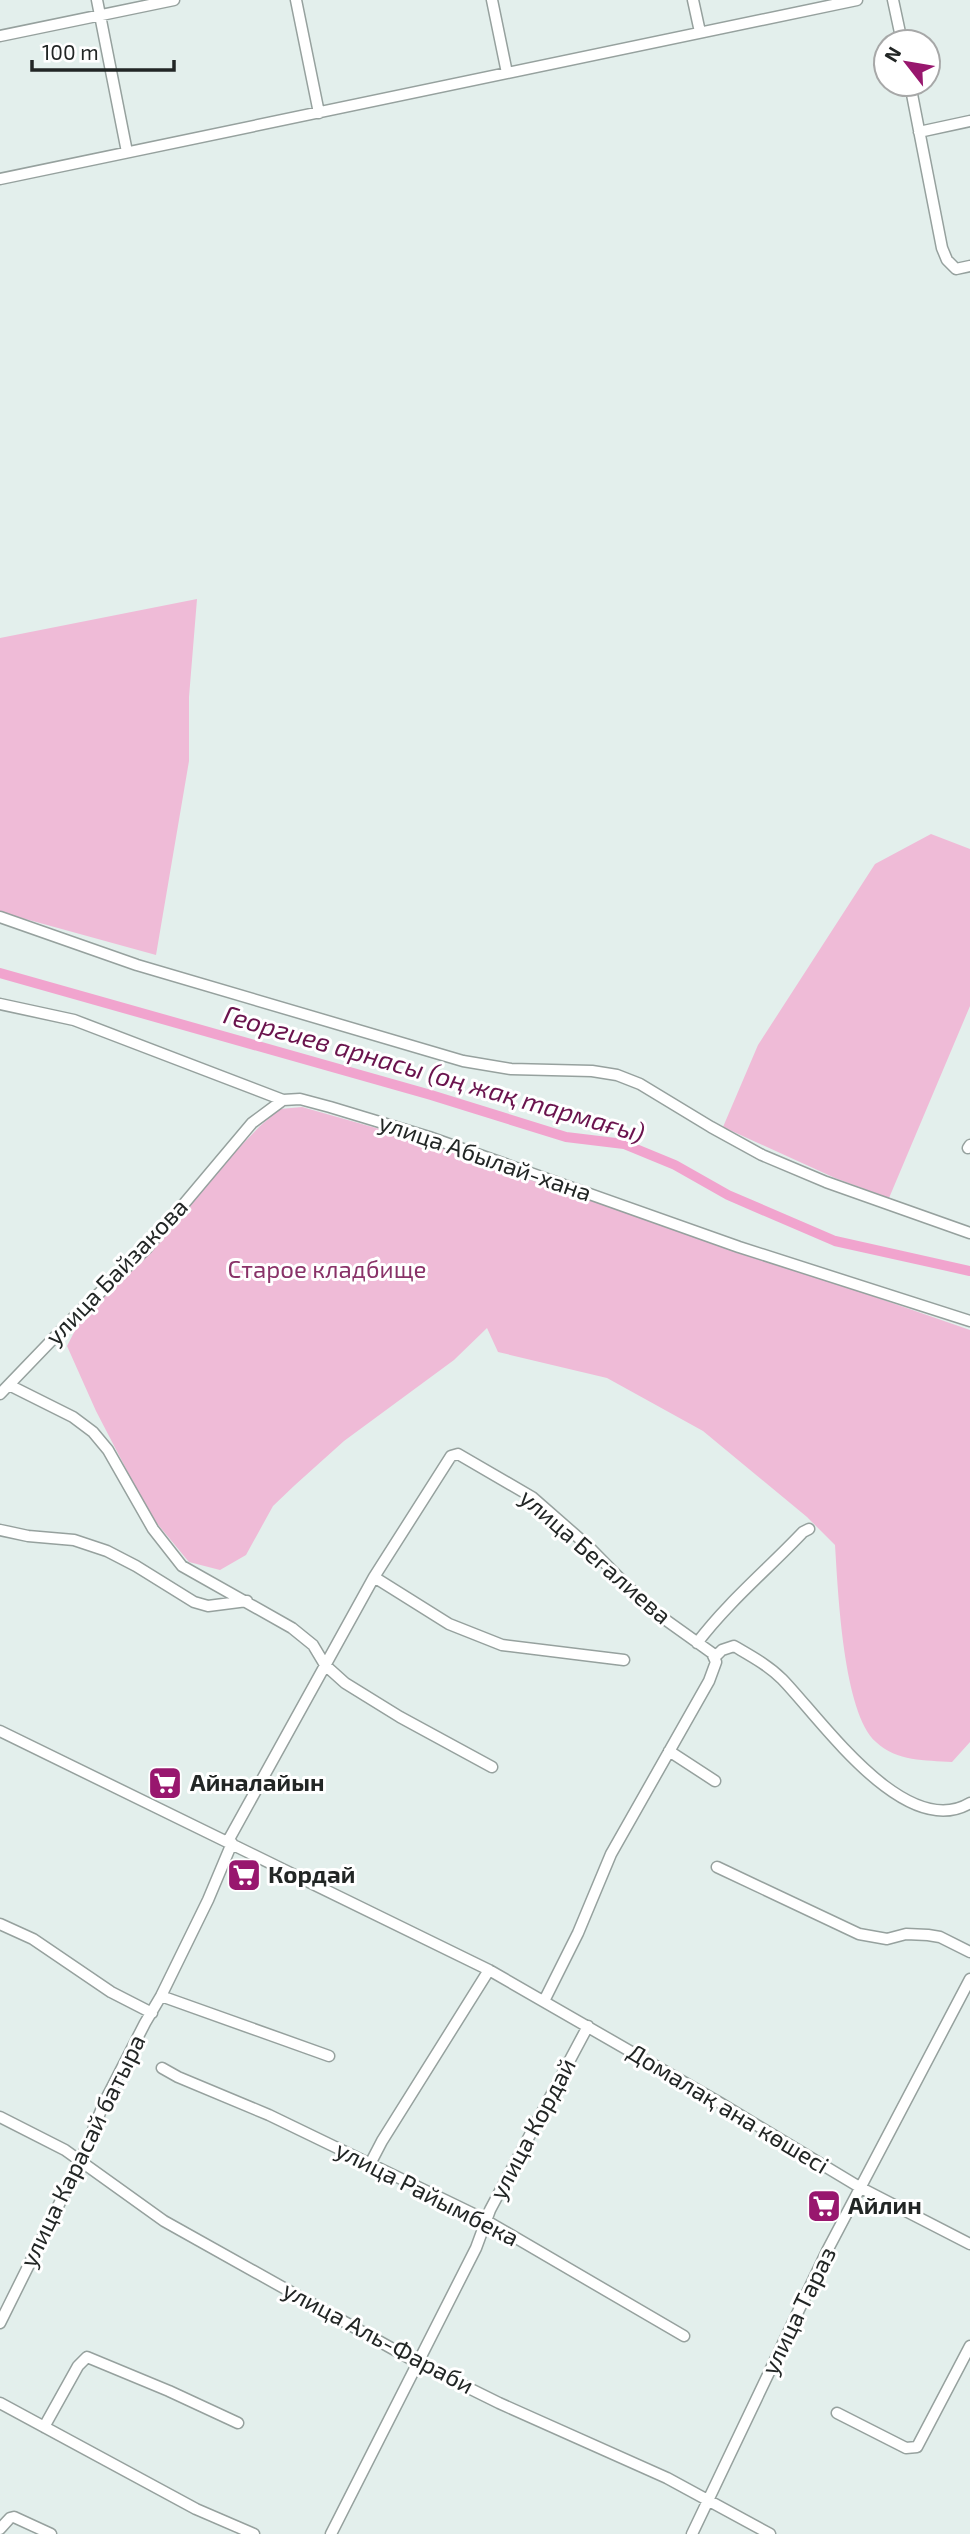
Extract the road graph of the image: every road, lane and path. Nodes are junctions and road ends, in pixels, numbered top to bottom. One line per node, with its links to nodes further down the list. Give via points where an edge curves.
1 (97, 0): 8 (street)
2 (174, 0): 8 (street)
3 (296, 0): 14 (street)
4 (492, 0): 12 (street)
5 (693, 0): 10 (street)
6 (857, 0): 10 (street)
7 (893, 0): 9 (street)
8 (100, 15): 11 (street); 17 (street)
9 (899, 28)
10 (700, 32): 12 (street)
11 (0, 36)
12 (507, 73): 14 (street)
13 (913, 98): 16 (street)
14 (319, 113): 17 (street)
15 (970, 121): 16 (street)
16 (919, 132): 19 (street, via 942,248 956,269)
17 (127, 152): 18 (street)
18 (0, 179)
19 (970, 266)
20 (0, 917): 23 (street, via 126,962 463,1061 511,1069 592,1070 617,1075 762,1155)
21 (0, 1004): 22 (street, улица Абылай-хана, via 74,1020)
22 (282, 1100): 24 (street, улица Абылай-хана, via 300,1099 429,1137 739,1247); 25 (street, улица Байзакова, via 253,1123 151,1244)
23 (970, 1233)
24 (970, 1321)
25 (9, 1385): 26 (street, улица Байзакова); 30 (street, via 93,1432 169,1551 197,1575)
26 (0, 1394)
27 (809, 1529): 31 (street)
28 (0, 1530): 30 (street, via 97,1547 194,1602 208,1606)
29 (374, 1577): 31 (street, улица Бегалиева, via 451,1455 458,1454 543,1506 649,1608); 33 (street, via 449,1624 502,1645); 34 (street, улица Бегалиева)
30 (247, 1601): 34 (street, via 313,1645)
31 (697, 1643): 32 (street, улица Бегалиева)
32 (716, 1659): 36 (street); 39 (street, via 722,1650 734,1646 768,1667 846,1750 902,1798 940,1812)
33 (624, 1660)
34 (325, 1665): 37 (street, via 400,1717); 40 (street, улица Карасай батыра)
35 (0, 1731): 40 (street, Домалақ ана көшесі)
36 (669, 1751): 38 (street); 47 (street, via 611,1854)
37 (492, 1767)
38 (715, 1781)
39 (970, 1803)
40 (230, 1842): 44 (street, Домалақ ана көшесі); 46 (street, улица Карасай батыра, via 208,1900)
41 (717, 1867): 43 (street, via 859,1934 887,1939 928,1935)
42 (0, 1924): 48 (street, via 33,1939 111,1992)
43 (970, 1952)
44 (489, 1970): 47 (street, Домалақ ана көшесі); 54 (street)
45 (970, 1979): 55 (street, улица Тараз)
46 (161, 1996): 48 (street, улица Карасай батыра); 50 (street)
47 (544, 2001): 49 (street, Домалақ ана көшесі)
48 (152, 2013): 53 (street, улица Карасай батыра, via 104,2104)
49 (588, 2026): 55 (street, Домалақ ана көшесі); 56 (street, улица Кордай)
50 (329, 2056)
51 (162, 2068): 54 (street, улица Райымбека)
52 (0, 2117): 53 (street, улица Аль-Фараби)
53 (81, 2160): 58 (street, улица Карасай батыра); 62 (street, улица Аль-Фараби, via 164,2221)
54 (370, 2164): 56 (street, улица Райымбека)
55 (861, 2188): 57 (street, Домалақ ана көшесі); 67 (street, улица Тараз)
56 (485, 2221): 60 (street, улица Райымбека); 62 (street, улица Кордай)
57 (970, 2244)
58 (4, 2304): 59 (street, улица Карасай батыра)
59 (0, 2323)
60 (684, 2336)
61 (970, 2346): 64 (street, via 916,2447 906,2448)
62 (418, 2363): 67 (street, улица Аль-Фараби); 73 (street, улица Кордай)
63 (0, 2403): 66 (street)
64 (837, 2413)
65 (238, 2423): 66 (street, via 87,2357)
66 (44, 2427): 68 (street)
67 (709, 2500): 74 (street, улица Тараз); 75 (street, улица Аль-Фараби)
68 (229, 2523): 71 (street); 72 (street)
69 (0, 2529): 70 (street, via 14,2517)
70 (51, 2534)
71 (224, 2534)
72 (254, 2534)
73 (331, 2534)
74 (692, 2534)
75 (769, 2534)

